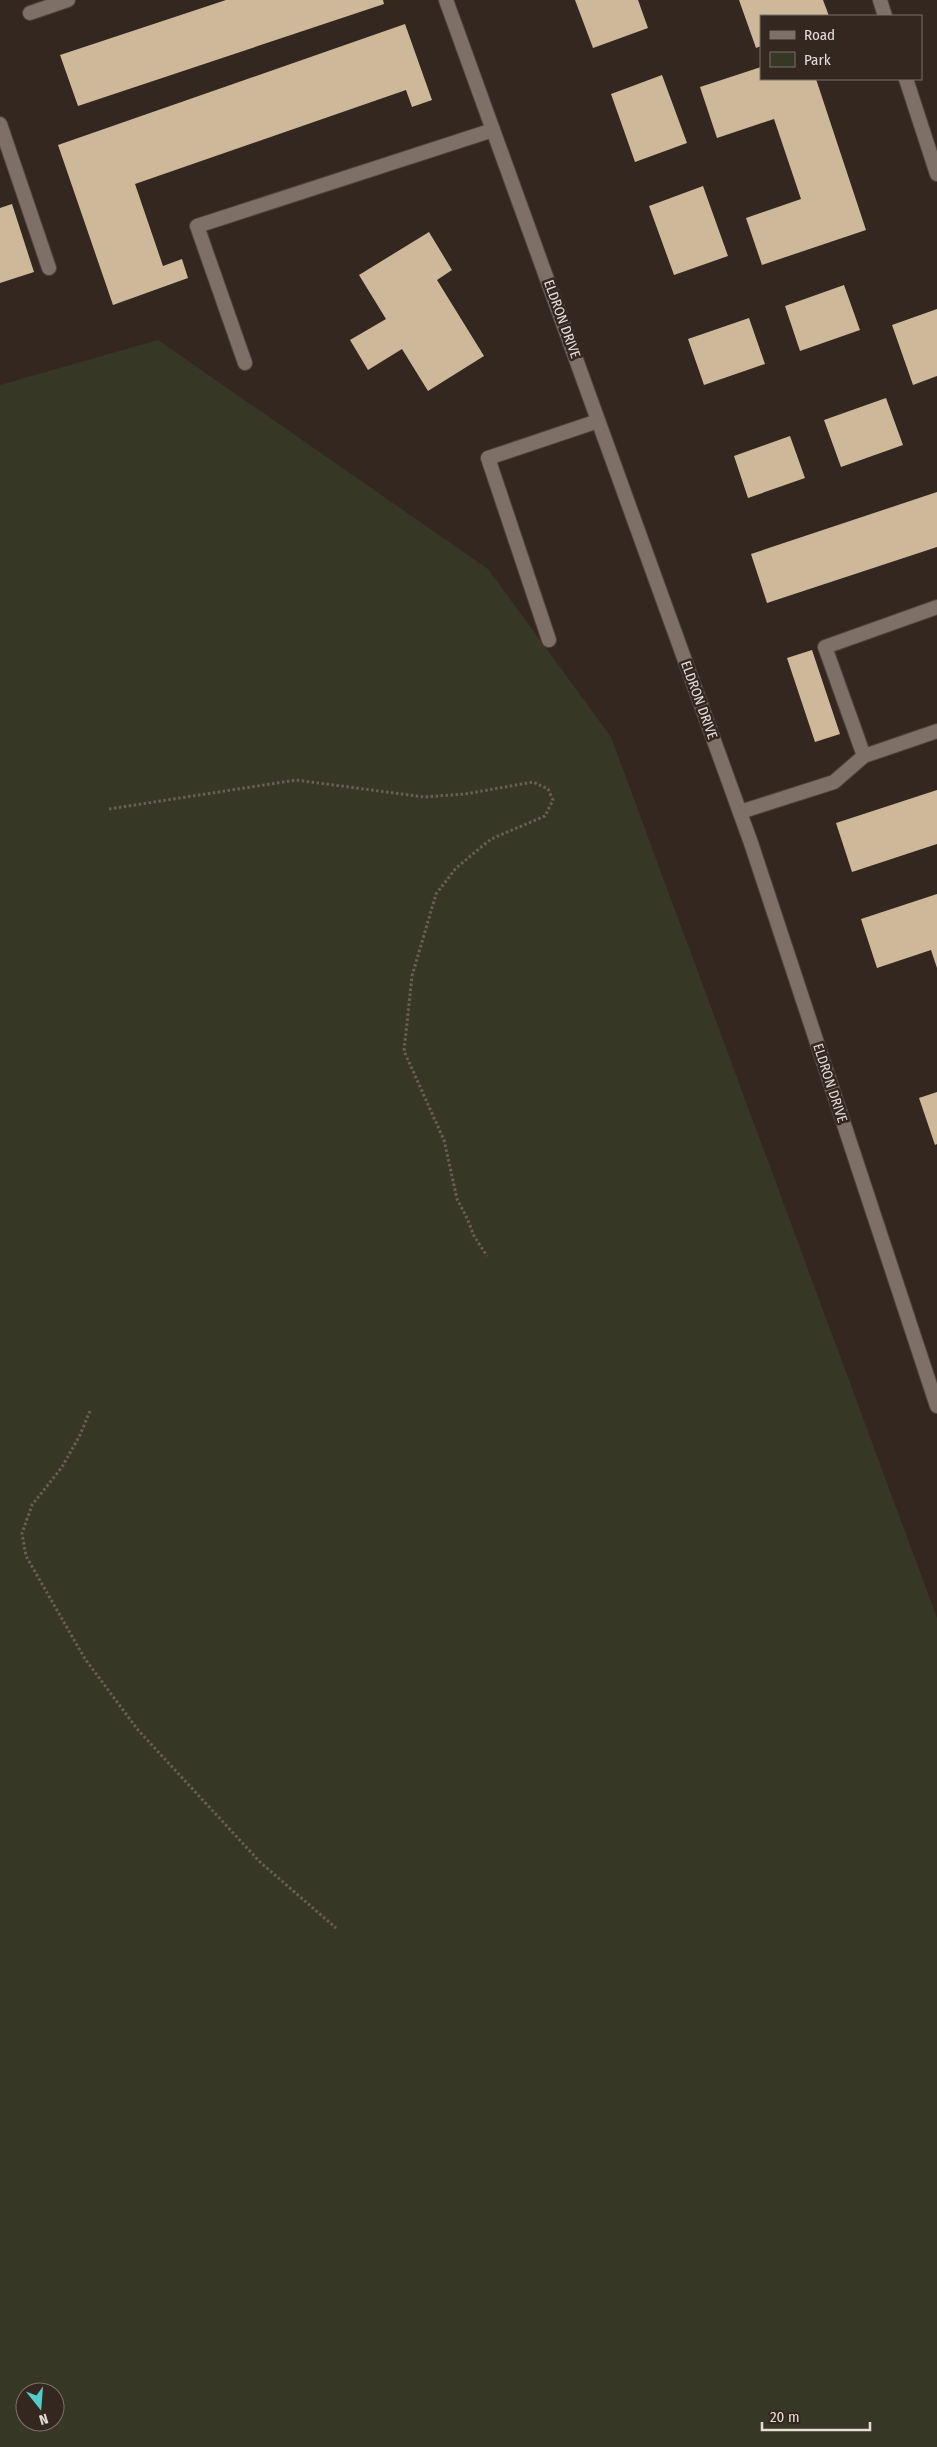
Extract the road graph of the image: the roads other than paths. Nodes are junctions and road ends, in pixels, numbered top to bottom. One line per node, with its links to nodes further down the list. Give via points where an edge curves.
1 (68, 0): 4 (street)
2 (446, 0): 8 (street, ELDRON DRIVE)
3 (880, 0): 5 (street)
4 (30, 14)
5 (885, 15)
6 (906, 80): 9 (street)
7 (0, 124): 10 (street)
8 (493, 130): 11 (street, via 197,226); 12 (street, ELDRON DRIVE)
9 (937, 174)
10 (49, 268)
11 (245, 363)
12 (598, 421): 14 (street, via 488,458); 17 (street, ELDRON DRIVE)
13 (937, 607): 16 (street, via 825,647)
14 (549, 640)
15 (937, 731): 16 (street)
16 (864, 756): 17 (street, via 834,782)
17 (740, 812): 18 (street, ELDRON DRIVE)
18 (937, 1406)

